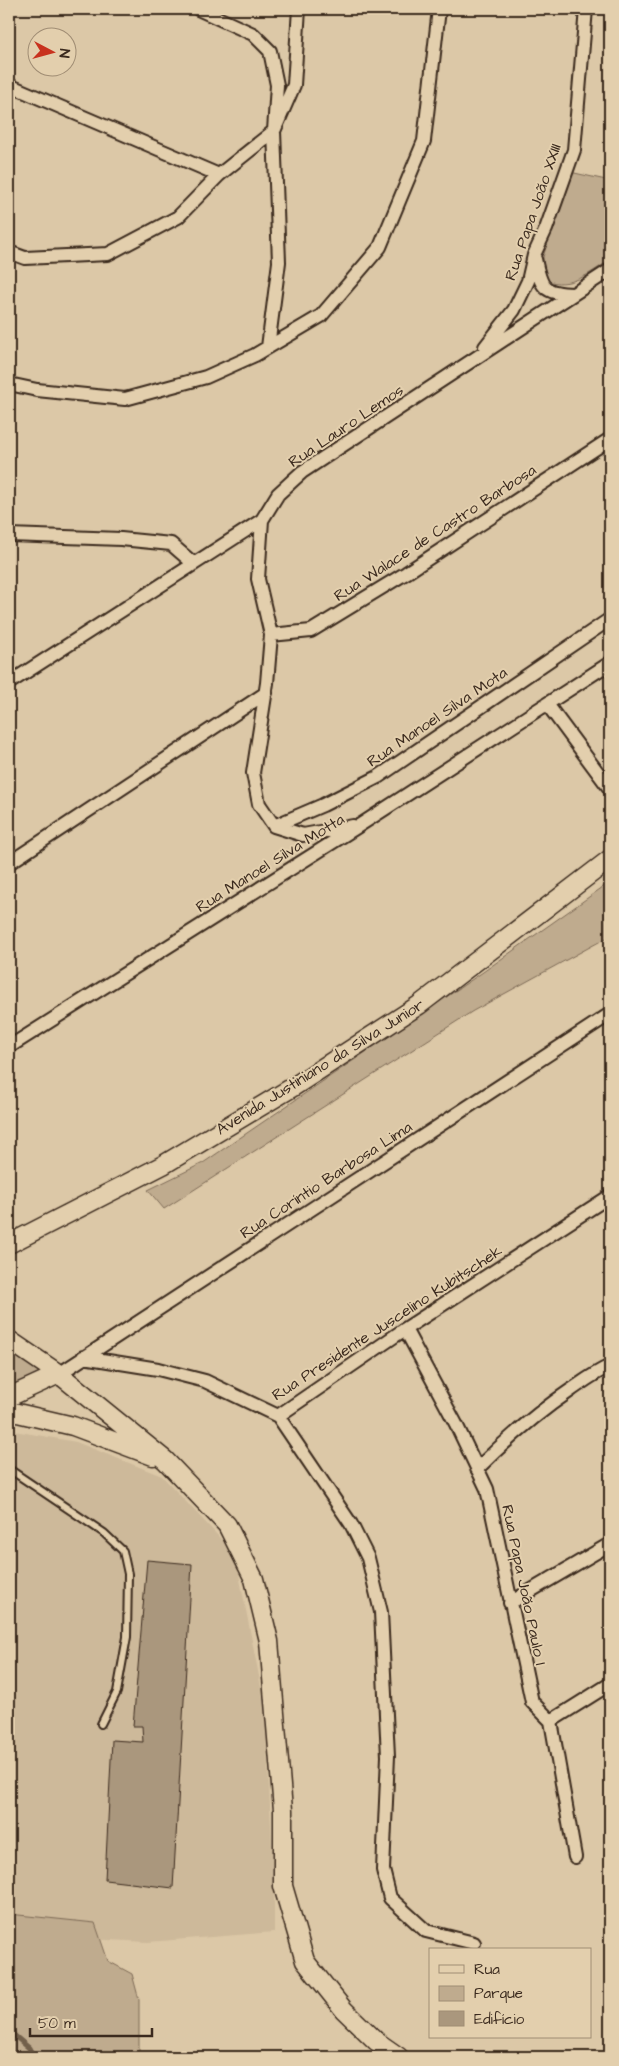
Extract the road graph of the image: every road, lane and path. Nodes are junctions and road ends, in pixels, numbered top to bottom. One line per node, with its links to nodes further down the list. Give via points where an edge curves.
1 (198, 9): 6 (street, via 253,34 270,51 277,84)
2 (299, 9): 6 (street, via 294,85)
3 (439, 9): 12 (street, via 424,141 380,247 321,316)
4 (586, 9): 9 (street, Rua Papa João XXIII, via 574,150)
5 (9, 85): 7 (street)
6 (274, 131): 7 (street); 12 (street, via 279,262)
7 (219, 175): 8 (street, via 178,217 108,254 24,258)
8 (9, 252)
9 (534, 254): 11 (street, via 541,284 553,293); 13 (street, Rua Papa João XXIII, via 528,281 514,310)
10 (610, 270): 11 (street, Rua Lauro Lemos)
11 (573, 294): 13 (street, Rua Lauro Lemos)
12 (268, 348): 14 (street, via 206,377 125,399)
13 (480, 354): 16 (street, Rua Lauro Lemos, via 302,472 278,494)
14 (9, 384)
15 (610, 439): 20 (street, Rua Walace de Castro Barbosa, via 406,573 311,631)
16 (262, 520): 18 (street, Rua Lauro Lemos); 20 (street, via 258,579)
17 (9, 535): 18 (street, via 171,544)
18 (194, 564): 22 (street, Rua Lauro Lemos)
19 (610, 619): 27 (street, Rua Manoel Silva Mota, via 378,777)
20 (271, 635): 23 (street)
21 (610, 662): 24 (street, Rua Manoel Silva Motta)
22 (9, 683)
23 (266, 693): 27 (street, via 254,773 259,804); 29 (street)
24 (547, 704): 25 (street); 26 (street, Rua Manoel Silva Motta)
25 (610, 789)
26 (360, 825): 27 (street, via 303,835); 31 (street, Rua Manoel Silva Motta)
27 (274, 826)
28 (610, 859): 33 (main road, Avenida Justiniano da Silva Junior, via 420,1005 293,1087 163,1165)
29 (9, 863)
30 (610, 1014): 36 (street, Rua Coríntio Barbosa Lima)
31 (9, 1047)
32 (610, 1196): 34 (street, Rua Presidente Juscelino Kubitschek)
33 (9, 1244)
34 (405, 1329): 41 (street, Rua Presidente Juscelino Kubitschek); 44 (street, Rua Papa João Paulo I)
35 (9, 1340): 38 (main road)
36 (83, 1357): 38 (street, Rua Coríntio Barbosa Lima); 41 (street, Rua Presidente Juscelino Kubitschek, via 205,1381)
37 (610, 1366): 44 (street, via 550,1404)
38 (59, 1374): 39 (main road); 42 (main road)
39 (9, 1397)
40 (9, 1411): 42 (main road, via 73,1426)
41 (278, 1416): 51 (street, via 351,1524 368,1558 381,1612 388,1756 383,1870 390,1898 426,1931)
42 (165, 1460): 52 (main road, via 227,1525 254,1578 269,1642 283,1810 283,1886 305,1961 344,2010 376,2041)
43 (9, 1469): 49 (lane, via 104,1533 123,1551 128,1574 127,1637 117,1692)
44 (477, 1469): 46 (street, Rua Papa João Paulo I, via 486,1489)
45 (610, 1544): 46 (street)
46 (510, 1603): 48 (street, Rua Papa João Paulo I, via 532,1702)
47 (610, 1684): 48 (street)
48 (551, 1721): 50 (street)
49 (101, 1724)
50 (575, 1857)
51 (474, 1943)
52 (399, 2057)

